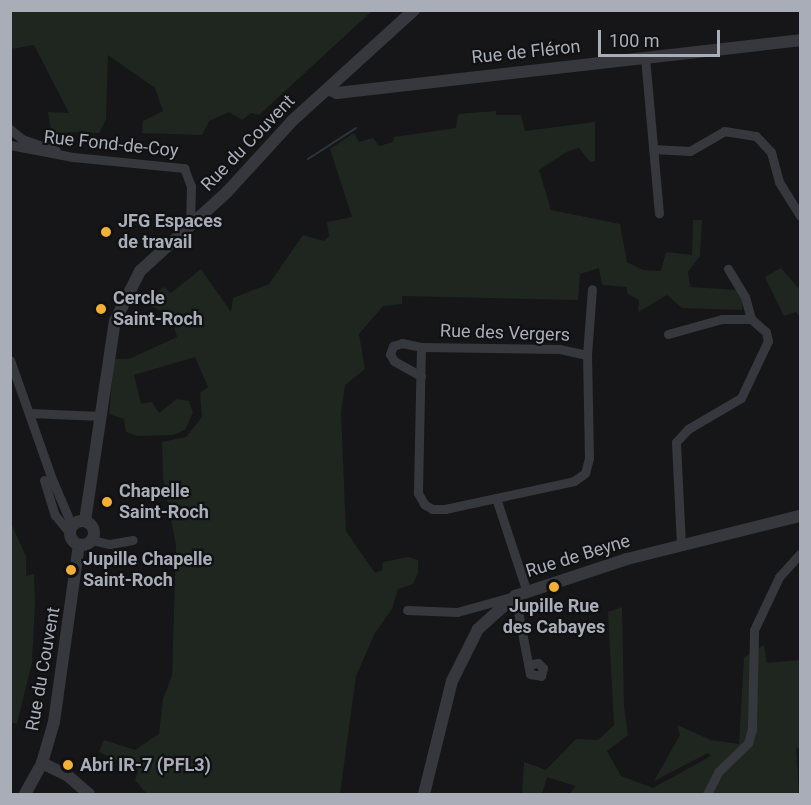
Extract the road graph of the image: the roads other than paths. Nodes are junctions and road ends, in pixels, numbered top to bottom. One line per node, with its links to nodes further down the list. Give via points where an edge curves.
1 (414, 10): 4 (street, Rue du Couvent)
2 (801, 40): 3 (street, Rue de Fléron)
3 (645, 57): 4 (street, Rue de Fléron, via 337,93); 7 (street)
4 (328, 89): 11 (street, Rue du Couvent)
5 (10, 129): 8 (street, via 21,139)
6 (10, 146): 8 (street, Rue Fond-de-Coy)
7 (653, 149): 9 (street); 10 (street, via 690,152 724,131 756,136 771,152 779,182)
8 (73, 157): 11 (street, Rue Fond-de-Coy, via 184,168 191,186)
9 (659, 213)
10 (801, 216)
11 (190, 227): 21 (street, Rue du Couvent, via 140,271 126,293 116,321)
12 (728, 269): 14 (street, via 745,297)
13 (592, 290): 17 (street, Rue des Vergers)
14 (751, 319): 15 (street, via 722,319); 30 (street, via 766,332 768,341 741,398 731,407 696,423 676,442)
15 (668, 334)
16 (421, 346): 17 (street, Rue des Vergers, via 559,349); 19 (street, Rue des Vergers); 19 (street, Rue des Vergers, via 402,343 393,346 390,354 394,361)
17 (587, 355): 23 (street, Rue des Vergers, via 589,458 585,473 574,481)
18 (10, 360): 20 (street)
19 (421, 376): 23 (street, Rue des Vergers, via 418,494 424,504 432,509 445,509)
20 (29, 413): 21 (street); 26 (street)
21 (101, 416): 25 (street, Rue du Couvent)
22 (44, 480): 26 (street, via 54,515)
23 (496, 498): 32 (street)
24 (801, 516): 30 (street, Rue de Beyne)
25 (85, 521): 26 (street); 27 (street, Rue du Couvent, via 92,526)
26 (70, 529): 29 (street)
27 (92, 540): 28 (street, via 110,544); 29 (street)
28 (133, 540)
29 (79, 545): 35 (street, Rue du Couvent, via 62,675)
30 (681, 545): 32 (street, Rue de Beyne)
31 (801, 554): 39 (street, via 778,577 754,630 752,729 748,743 718,772)
32 (520, 592): 33 (street, via 457,612); 34 (street); 38 (street, Rue de Beyne, via 478,629 452,681)
33 (407, 610)
34 (528, 665)
35 (42, 763): 36 (street, Rue du Couvent); 37 (street, via 67,775)
36 (25, 795)
37 (89, 795)
38 (424, 795)
39 (707, 795)

